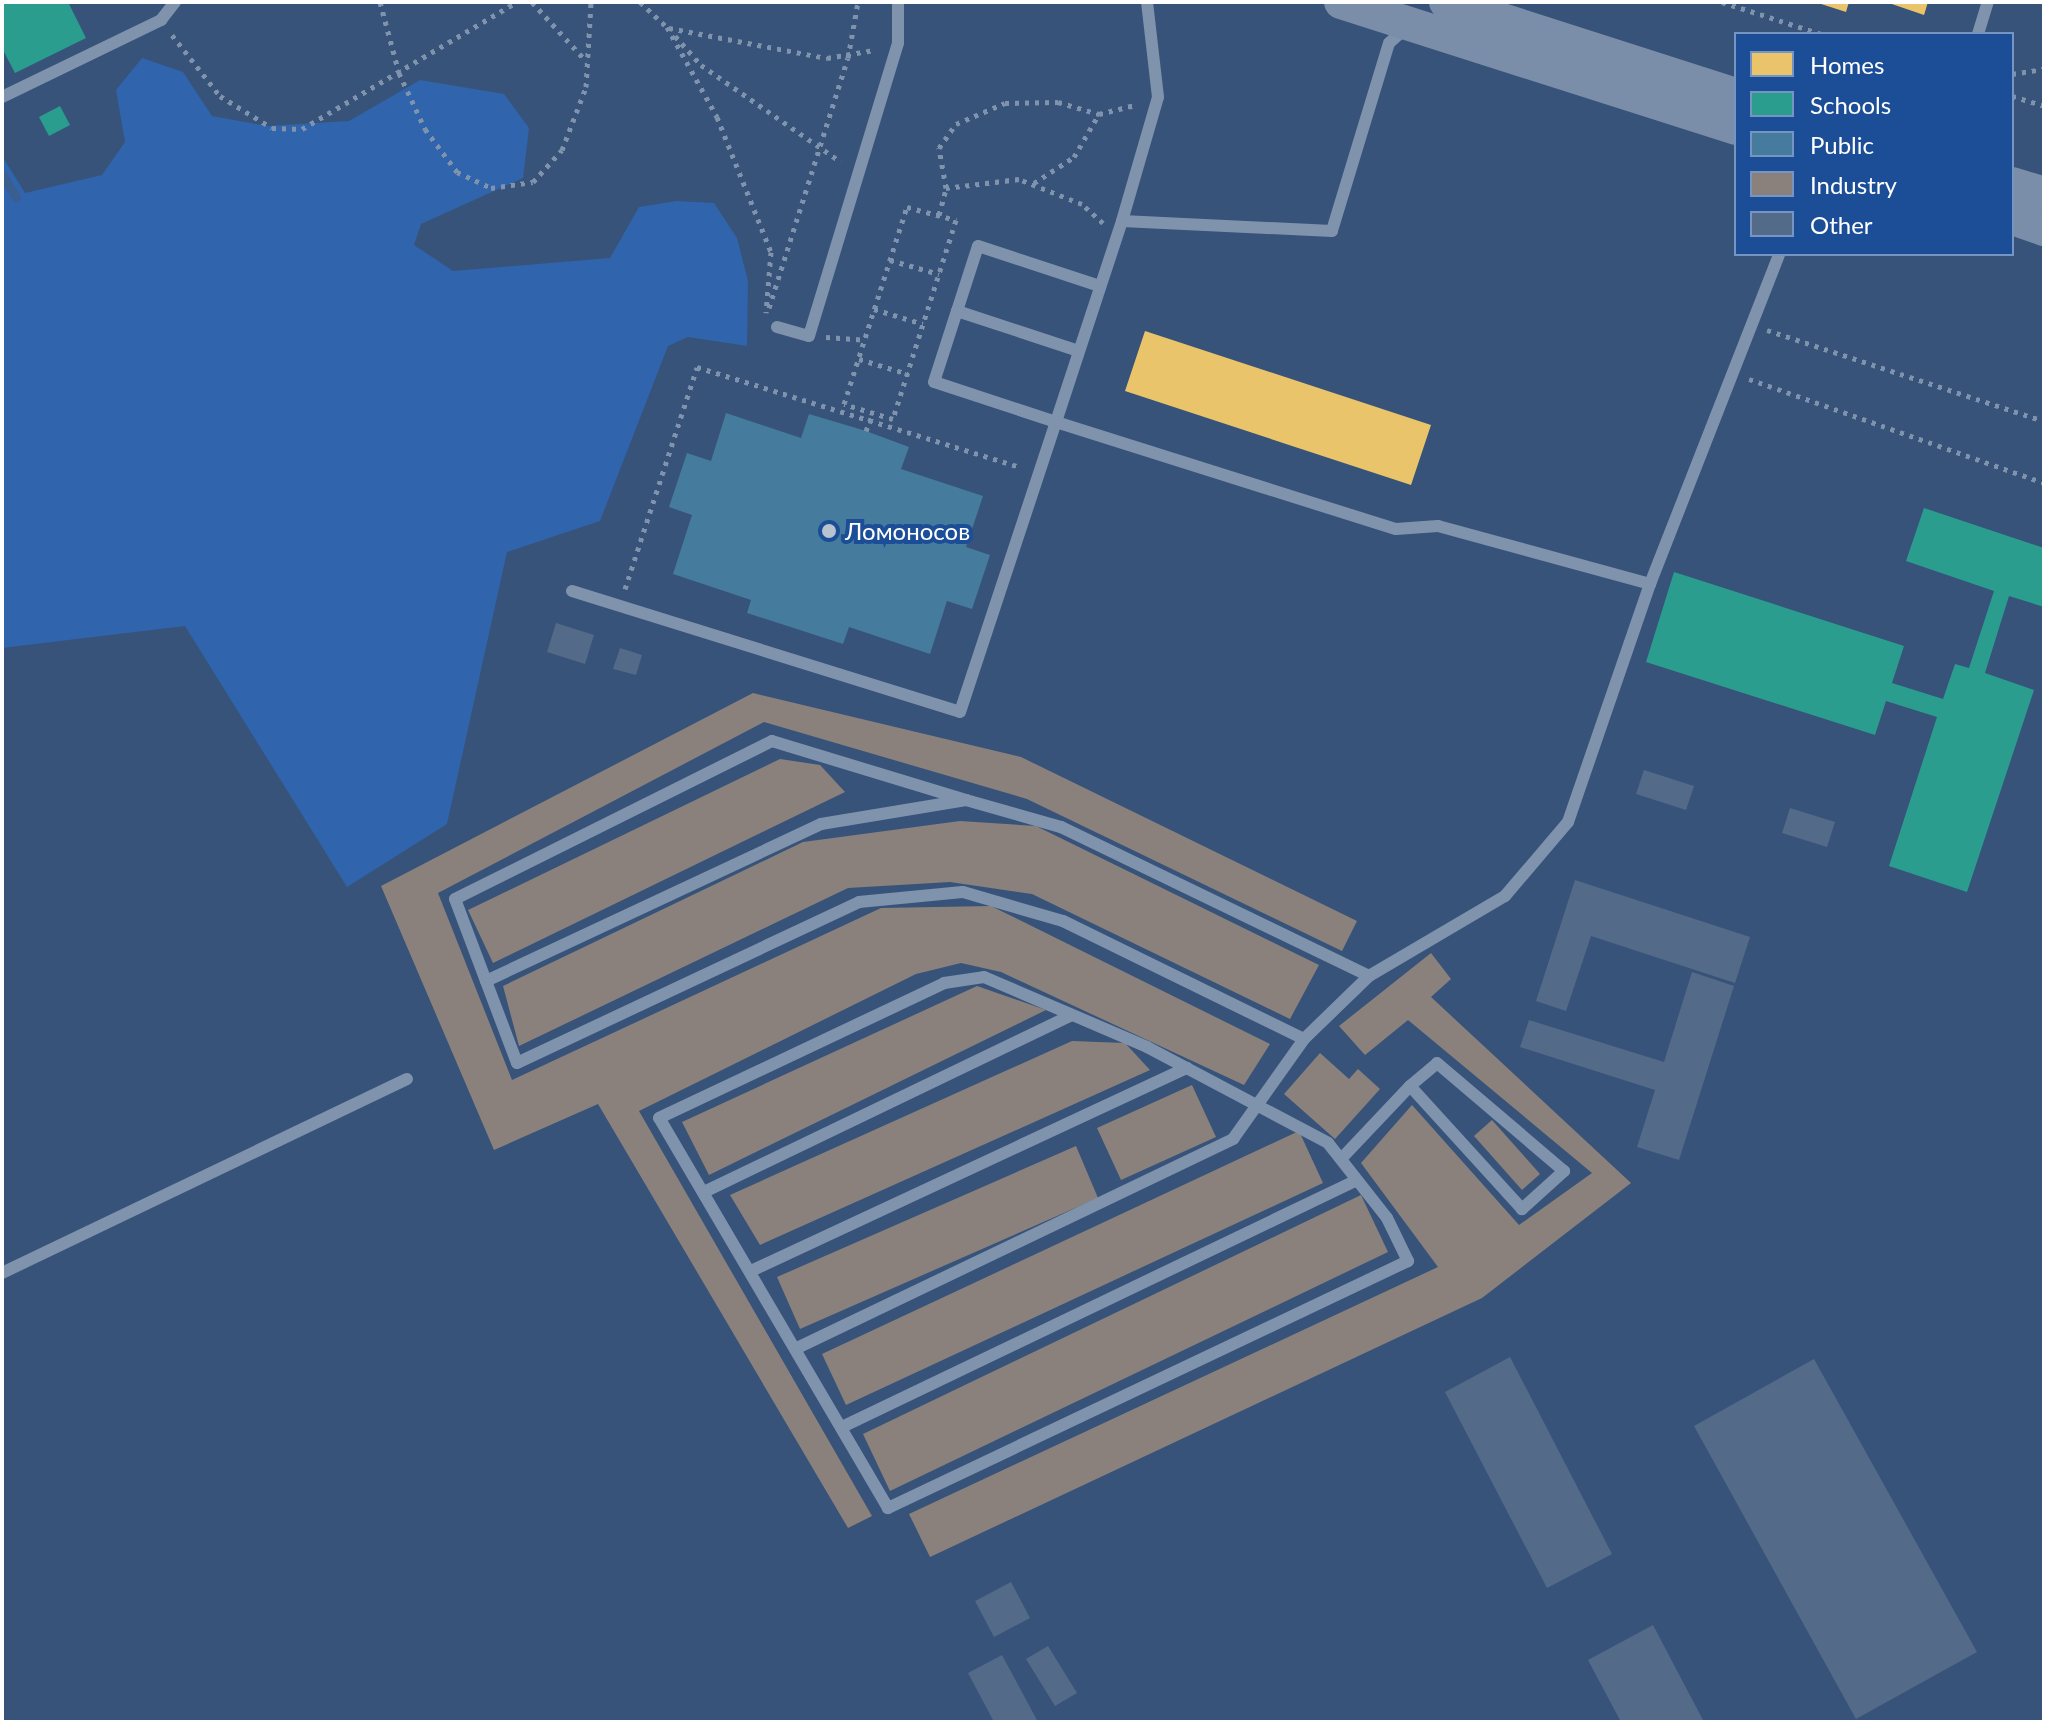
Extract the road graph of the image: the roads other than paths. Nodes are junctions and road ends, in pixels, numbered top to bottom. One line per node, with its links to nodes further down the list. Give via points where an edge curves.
1 (175, 2): 10 (lane, via 161,20)
2 (898, 2): 20 (lane, via 898,43 809,336)
3 (1147, 2): 15 (lane, via 1158,97)
4 (1341, 2): 7 (main road)
5 (1446, 2): 9 (main road)
6 (1988, 2): 8 (lane)
7 (1415, 13): 11 (main road); 15 (lane, via 1389,43 1332,231)
8 (1979, 32)
9 (1734, 94)
10 (2, 97)
11 (1734, 127)
12 (2014, 185): 13 (main road)
13 (2044, 194)
14 (2014, 219): 16 (main road)
15 (1122, 221): 18 (lane)
16 (2044, 229)
17 (1778, 256): 23 (lane)
18 (1100, 286): 19 (lane, via 978,246); 21 (lane)
19 (957, 311): 21 (lane); 22 (lane, via 934,382)
20 (777, 327)
21 (1079, 351): 22 (lane)
22 (1056, 422): 23 (lane, via 1396,529 1438,526); 24 (lane, via 1031,472 960,712)
23 (1650, 584): 26 (lane, via 1568,822 1505,896)
24 (572, 591)
25 (966, 800): 26 (lane, via 1061,827); 27 (lane, via 821,824); 27 (lane, via 772,741 455,899)
26 (1369, 976): 29 (lane)
27 (486, 981): 29 (lane, via 517,1063 859,902 963,892 1063,921)
28 (1072, 1015): 30 (lane); 36 (lane); 36 (lane, via 984,977 944,983 659,1118)
29 (1304, 1039): 33 (lane)
30 (1187, 1068): 33 (lane); 37 (lane)
31 (407, 1079): 38 (lane)
32 (1410, 1086): 32 (lane, via 1522,1209 1564,1171 1437,1063); 34 (lane)
33 (1258, 1106): 34 (lane, via 1291,1119); 39 (lane, via 1233,1139 1156,1182)
34 (1341, 1159): 35 (lane)
35 (1357, 1180): 40 (lane); 40 (lane, via 1408,1261 888,1508)
36 (704, 1192): 37 (lane)
37 (751, 1271): 39 (lane)
38 (2, 1273)
39 (797, 1348): 40 (lane)
40 (842, 1427)

